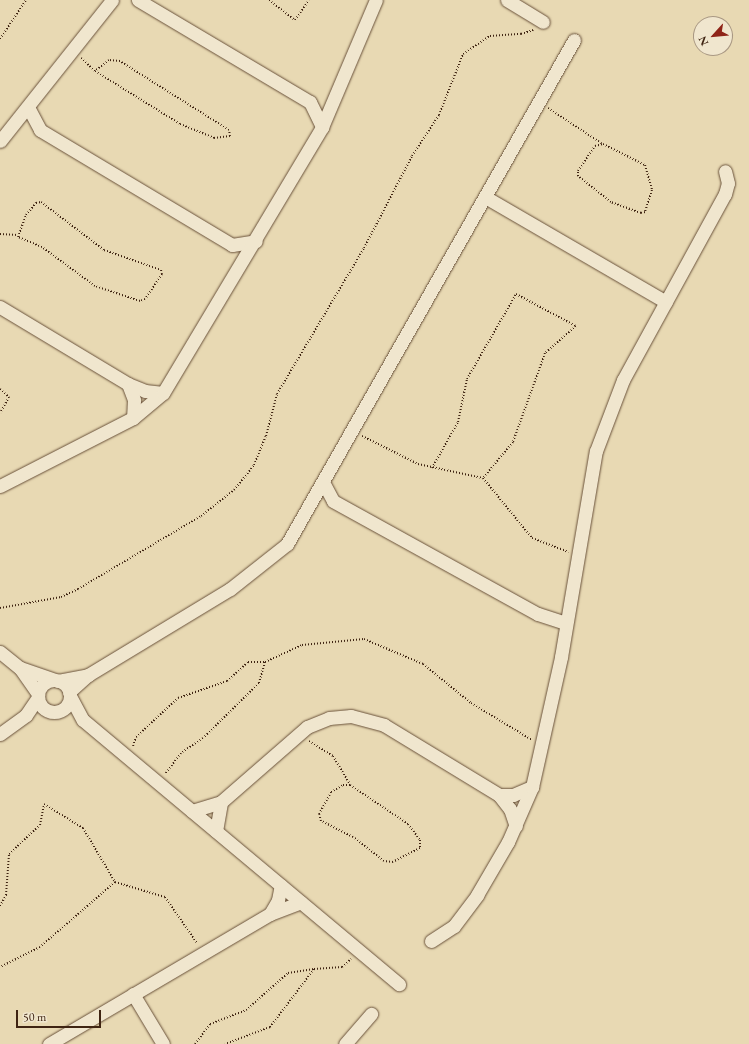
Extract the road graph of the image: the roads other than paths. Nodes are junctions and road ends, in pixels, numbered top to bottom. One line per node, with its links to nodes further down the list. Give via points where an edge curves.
1 (112, 0): 9 (street)
2 (138, 0): 8 (street)
3 (376, 0): 7 (street)
4 (507, 0): 5 (street)
5 (543, 22)
6 (574, 40): 15 (street)
7 (338, 94): 8 (street, via 322,101); 11 (street)
8 (310, 102): 11 (street)
9 (28, 107): 10 (street); 12 (street)
10 (14, 123): 12 (street); 13 (street)
11 (322, 127): 16 (street)
12 (40, 130): 17 (street)
13 (0, 141)
14 (725, 171): 19 (street, via 728,182 725,194)
15 (485, 197): 19 (street); 24 (street)
16 (256, 242): 17 (street); 18 (street)
17 (232, 245): 18 (street)
18 (242, 264): 22 (street)
19 (666, 302): 28 (street, via 623,380 603,428 590,474)
20 (0, 307): 21 (street)
21 (128, 384): 22 (street, via 145,391); 23 (street, via 134,400)
22 (163, 393): 23 (street)
23 (133, 418): 25 (street)
24 (323, 482): 26 (street); 27 (street)
25 (0, 486)
26 (333, 501): 27 (street); 28 (street, via 538,614)
27 (311, 504): 31 (street, via 286,544 267,562 189,616)
28 (566, 623): 39 (street, via 543,746)
29 (0, 652): 30 (street)
30 (20, 668): 32 (street); 34 (street)
31 (88, 675): 32 (street); 33 (street)
32 (56, 681): 33 (street); 34 (street, via 44,684)
33 (69, 694): 35 (street, via 66,707); 37 (street)
34 (38, 695): 35 (street); 36 (street)
35 (51, 712): 36 (street); 37 (street)
36 (26, 715): 38 (street)
37 (83, 720): 42 (street)
38 (0, 734)
39 (532, 787): 40 (street, via 513,795); 43 (street)
40 (500, 795): 41 (street, via 374,720 351,716 318,721 298,733); 43 (street, via 510,809)
41 (221, 802): 42 (street); 44 (street)
42 (192, 811): 44 (street)
43 (516, 826): 48 (street, via 488,877 459,919 447,932)
44 (216, 831): 45 (street)
45 (281, 885): 46 (street); 47 (street, via 278,900)
46 (301, 902): 47 (street); 49 (street)
47 (270, 914): 50 (street)
48 (431, 941)
49 (399, 984)
50 (133, 994): 52 (street); 53 (street)
51 (371, 1014): 54 (street)
52 (49, 1044)
53 (163, 1044)
54 (345, 1044)

